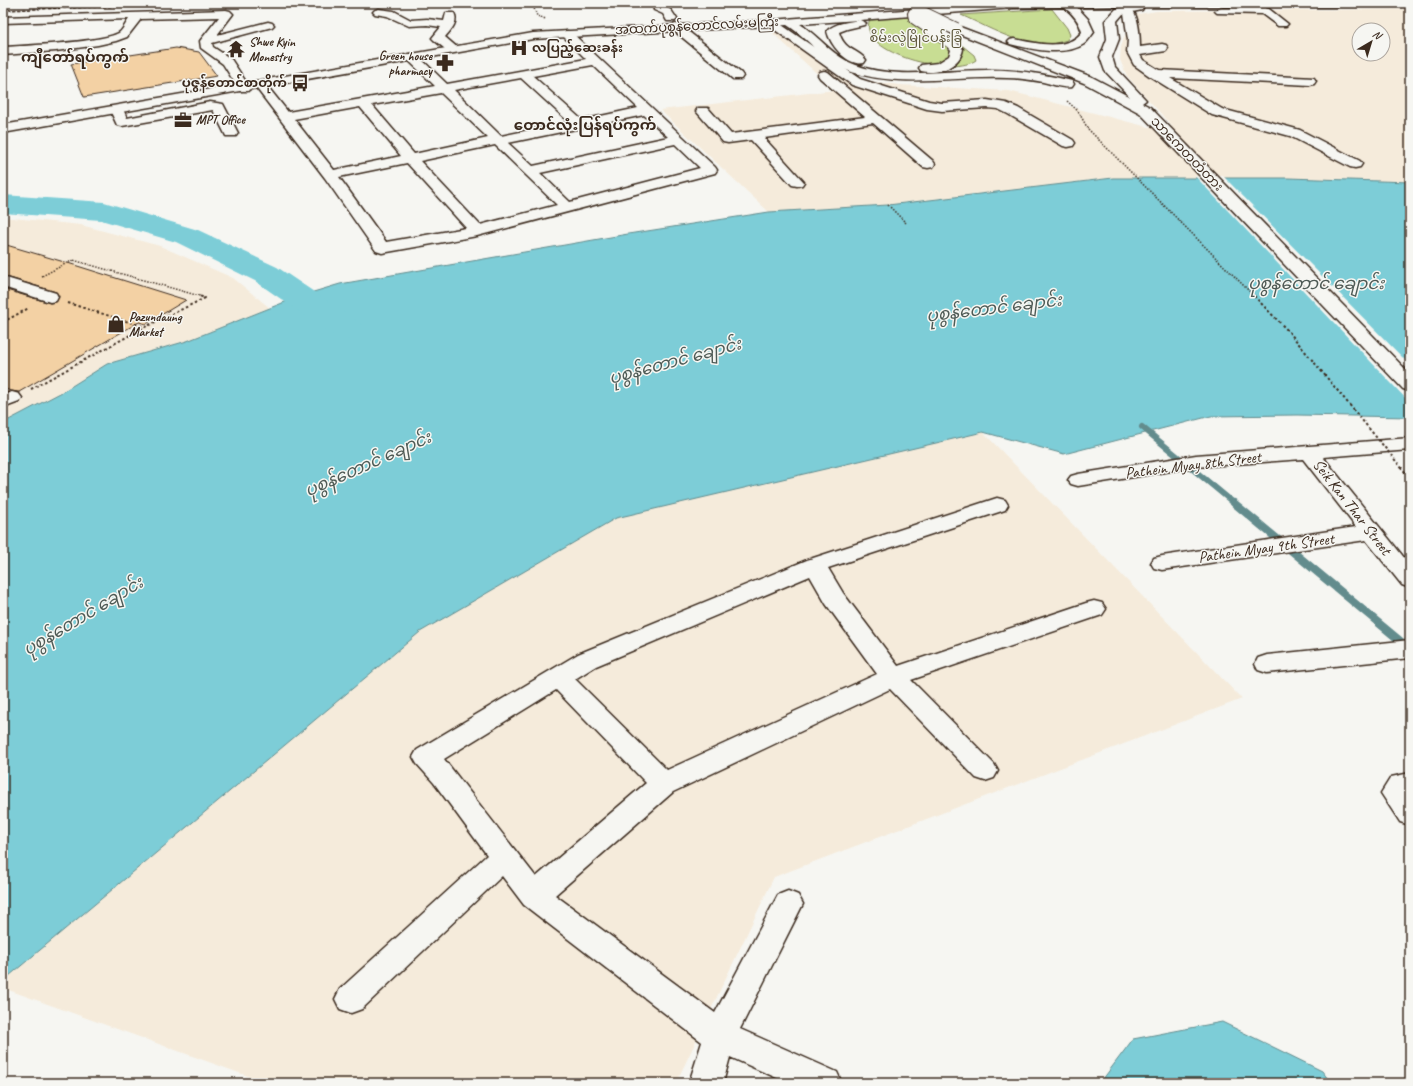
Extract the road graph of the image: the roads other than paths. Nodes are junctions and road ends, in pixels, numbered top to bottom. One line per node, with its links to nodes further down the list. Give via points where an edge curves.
1 (658, 3): 21 (street, via 658,8 667,12)
2 (908, 3): 13 (street, သာကေတတံတား)
3 (1066, 3): 4 (street, အထက်ပုစွန်တောင်လမ်းမကြီး); 16 (street, အထက်ပုစွန်တောင်လမ်းမကြီး); 25 (street, via 1081,17 1088,32 1079,43 1070,46 1031,45)
4 (1087, 3): 8 (street, အထက်ပုစွန်တောင်လမ်းမကြီး); 20 (street)
5 (1302, 3): 6 (street); 10 (street)
6 (1375, 3): 7 (street)
7 (1402, 3)
8 (1177, 4): 9 (street); 12 (street)
9 (1217, 7): 10 (street); 22 (street)
10 (1261, 7): 23 (street)
11 (821, 8): 17 (street)
12 (1126, 9): 20 (street, via 1116,13); 33 (street, via 1130,13 1133,31)
13 (917, 10): 16 (street, bridge, via 915,18 957,49 954,58 948,63 927,68 873,65 848,54 834,38 833,31); 25 (street, သာကေတတံတား, bridge)
14 (379, 12): 31 (street, via 390,13 409,23 450,19 438,38)
15 (138, 15): 19 (street); 28 (street, via 226,13); 29 (street, via 123,35 112,39)
16 (882, 15): 17 (street, အထက်ပုစွန်တောင်လမ်းမကြီး)
17 (787, 16): 18 (street, အထက်ပုစွန်တောင်လမ်းမကြီး); 47 (street, via 837,62 861,71 894,75 1023,75 1067,84)
18 (767, 19): 21 (street, အထက်ပုစွန်တောင်လမ်းမကြီး); 50 (street); 57 (street, via 856,82 927,105 1001,106)
19 (3, 20)
20 (1111, 21): 47 (street, via 1113,39 1106,57 1110,68 1133,91)
21 (674, 23): 26 (street, အထက်ပုစွန်တောင်လမ်းမကြီး); 27 (street, via 602,24); 39 (street)
22 (1235, 24)
23 (1282, 24)
24 (268, 25): 28 (street)
25 (956, 29): 47 (street, သာကေတတံတား, via 1088,80)
26 (566, 34): 27 (street, အထက်ပုစွန်တောင်လမ်းမကြီး); 36 (street)
27 (533, 36): 31 (street, အထက်ပုစွန်တောင်လမ်းမကြီး)
28 (206, 41): 42 (street, via 207,48 227,62)
29 (42, 48): 32 (street); 35 (street)
30 (1162, 48): 33 (street)
31 (452, 49): 34 (street, အထက်ပုစွန်တောင်လမ်းမကြီး)
32 (3, 51)
33 (1133, 52): 38 (street, via 1138,62)
34 (412, 57): 41 (street, အထက်ပုစွန်တောင်လမ်းမကြီး); 43 (street)
35 (50, 58)
36 (595, 61): 37 (street); 46 (street)
37 (524, 74): 43 (street); 51 (street)
38 (1155, 74): 40 (street); 60 (street, via 1217,112 1295,133)
39 (737, 76)
40 (1310, 81)
41 (260, 85): 42 (street, အထက်ပုစွန်တောင်လမ်းမကြီး); 49 (street)
42 (244, 88): 45 (street, အထက်ပုစွန်တောင်လမ်းမကြီး)
43 (444, 88): 44 (street); 56 (street)
44 (364, 103): 49 (street); 58 (street)
45 (117, 110): 52 (street, အထက်ပုစွန်တောင်လမ်းမကြီး); 53 (street, via 122,122 126,122 210,106 218,107)
46 (648, 110): 51 (street); 55 (street)
47 (1145, 110): 68 (street, သာကေတတံတား)
48 (703, 111): 54 (street, via 728,139)
49 (286, 117): 62 (street)
50 (876, 119): 54 (street); 59 (street)
51 (579, 124): 56 (street)
52 (3, 129)
53 (231, 133)
54 (754, 135): 63 (street)
55 (678, 139): 61 (street); 64 (street, via 710,170)
56 (498, 141): 58 (street); 61 (street)
57 (1068, 143)
58 (411, 159): 62 (street); 65 (street)
59 (928, 164)
60 (1355, 164)
61 (530, 171): 64 (street)
62 (330, 175): 65 (street, via 382,248)
63 (797, 182)
64 (566, 206): 65 (street)
65 (477, 231)
66 (3, 282): 67 (street)
67 (50, 297)
68 (1410, 385)
69 (1410, 444): 70 (street, Pathein Myay 8th Street)
70 (1308, 452): 71 (street, Pathein Myay 8th Street, via 1196,461); 73 (street, Seik Kan Thar Street)
71 (1078, 480)
72 (997, 504): 75 (street)
73 (1371, 532): 74 (street, Pathein Myay 9th Street); 76 (street, Seik Kan Thar Street)
74 (1162, 563)
75 (815, 566): 80 (street, via 587,660); 81 (street, via 834,598)
76 (1410, 580)
77 (1094, 609): 81 (street)
78 (1410, 649): 79 (street)
79 (1267, 664)
80 (558, 676): 83 (street); 84 (street, via 426,757)
81 (893, 677): 82 (street); 83 (street)
82 (985, 771)
83 (663, 784): 85 (street)
84 (504, 857): 85 (street); 87 (street)
85 (534, 896): 88 (street)
86 (788, 904): 88 (street)
87 (351, 999)
88 (720, 1036): 89 (street); 90 (street)
89 (706, 1083)
90 (825, 1083)

